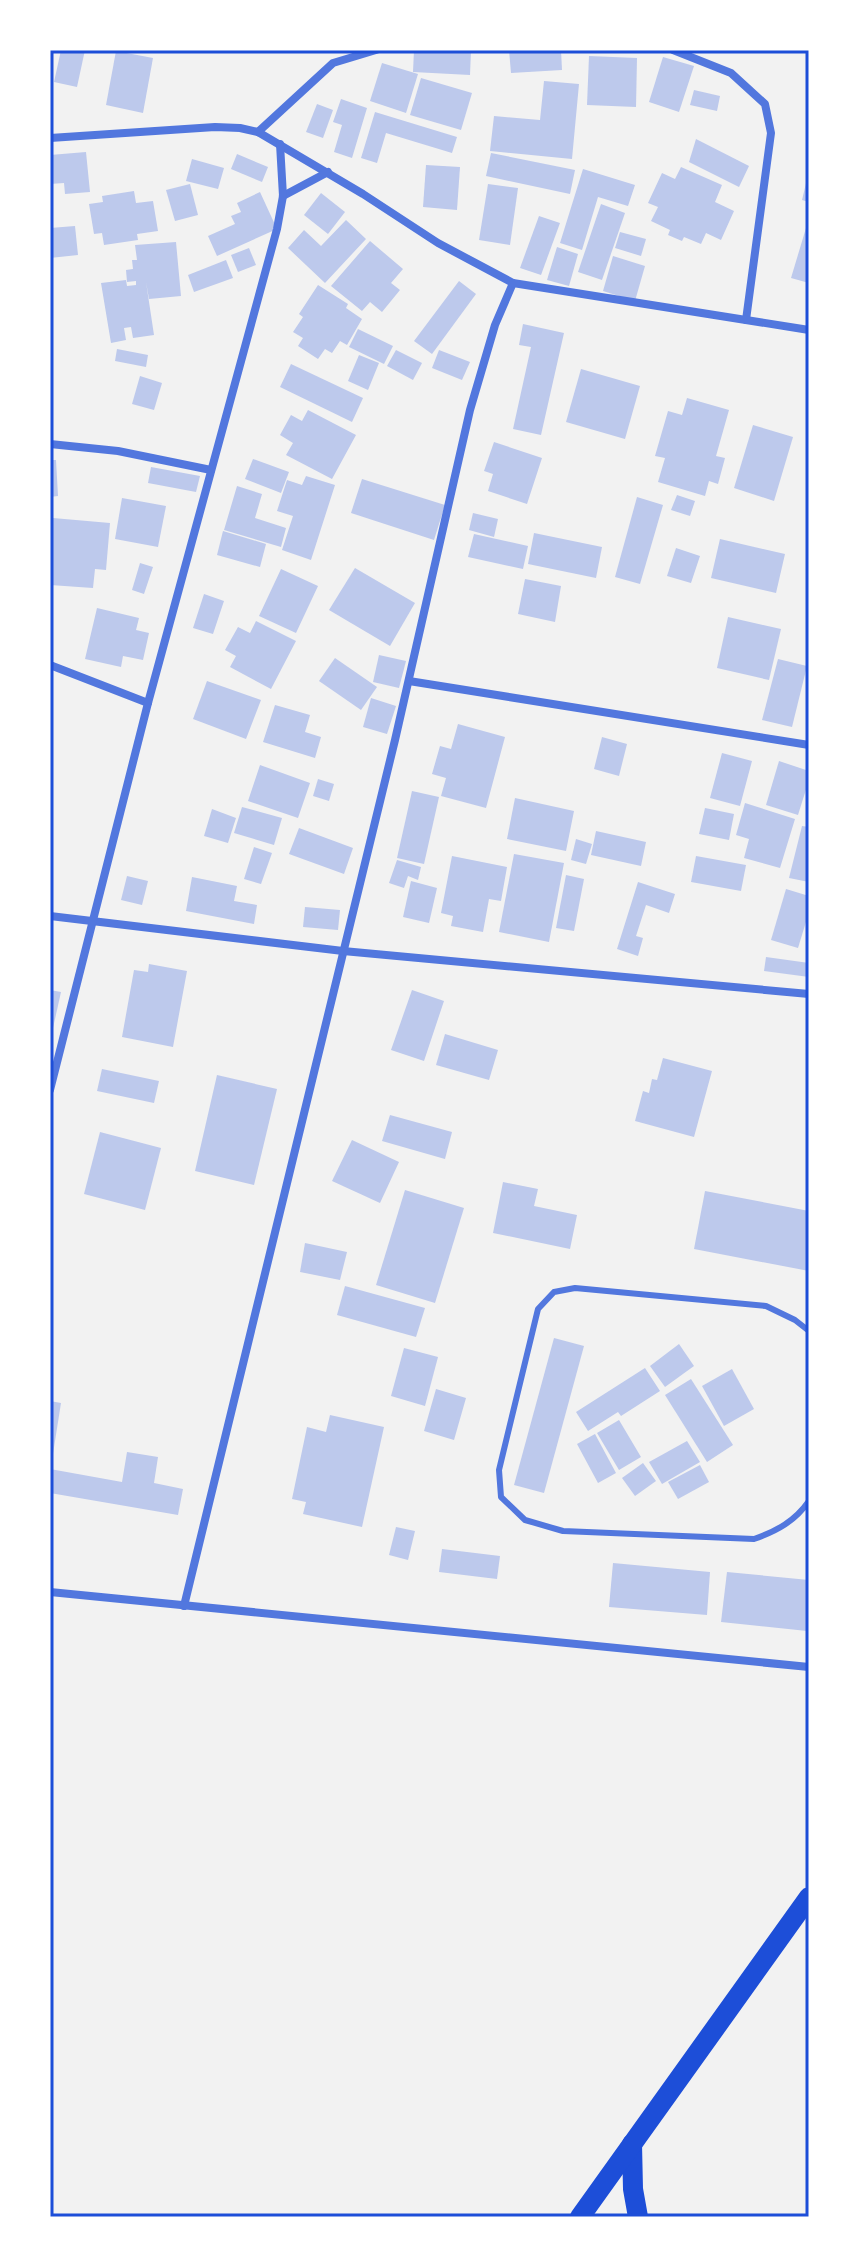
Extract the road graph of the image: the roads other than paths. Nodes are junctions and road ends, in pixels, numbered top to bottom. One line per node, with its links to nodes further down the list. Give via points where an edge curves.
1 (376, 50): 3 (street, via 333,63)
2 (673, 50): 9 (street, via 731,73 765,104 771,133)
3 (258, 132): 4 (street, via 215,127); 5 (street)
4 (50, 138)
5 (280, 144): 6 (street); 7 (street)
6 (328, 172): 7 (street); 8 (street, via 438,243)
7 (283, 196): 12 (street)
8 (513, 283): 9 (street); 14 (street, via 470,410)
9 (746, 320): 10 (street)
10 (809, 330)
11 (50, 444): 12 (street)
12 (211, 470): 15 (street)
13 (50, 665): 15 (street)
14 (409, 681): 16 (street); 19 (street)
15 (148, 703): 18 (street)
16 (809, 745)
17 (50, 916): 18 (street)
18 (94, 921): 19 (street); 21 (street)
19 (343, 951): 20 (street); 25 (street)
20 (809, 994)
21 (50, 1090)
22 (809, 1331): 23 (lane, via 766,1306 575,1288 554,1292 538,1309 499,1470 501,1497 525,1520 563,1531 754,1539 778,1531)
23 (809, 1501)
24 (50, 1592): 25 (street)
25 (184, 1606): 26 (street)
26 (809, 1667)
27 (809, 1897): 28 (highway)
28 (632, 2144): 29 (highway); 30 (highway)
29 (580, 2217)
30 (638, 2217)

